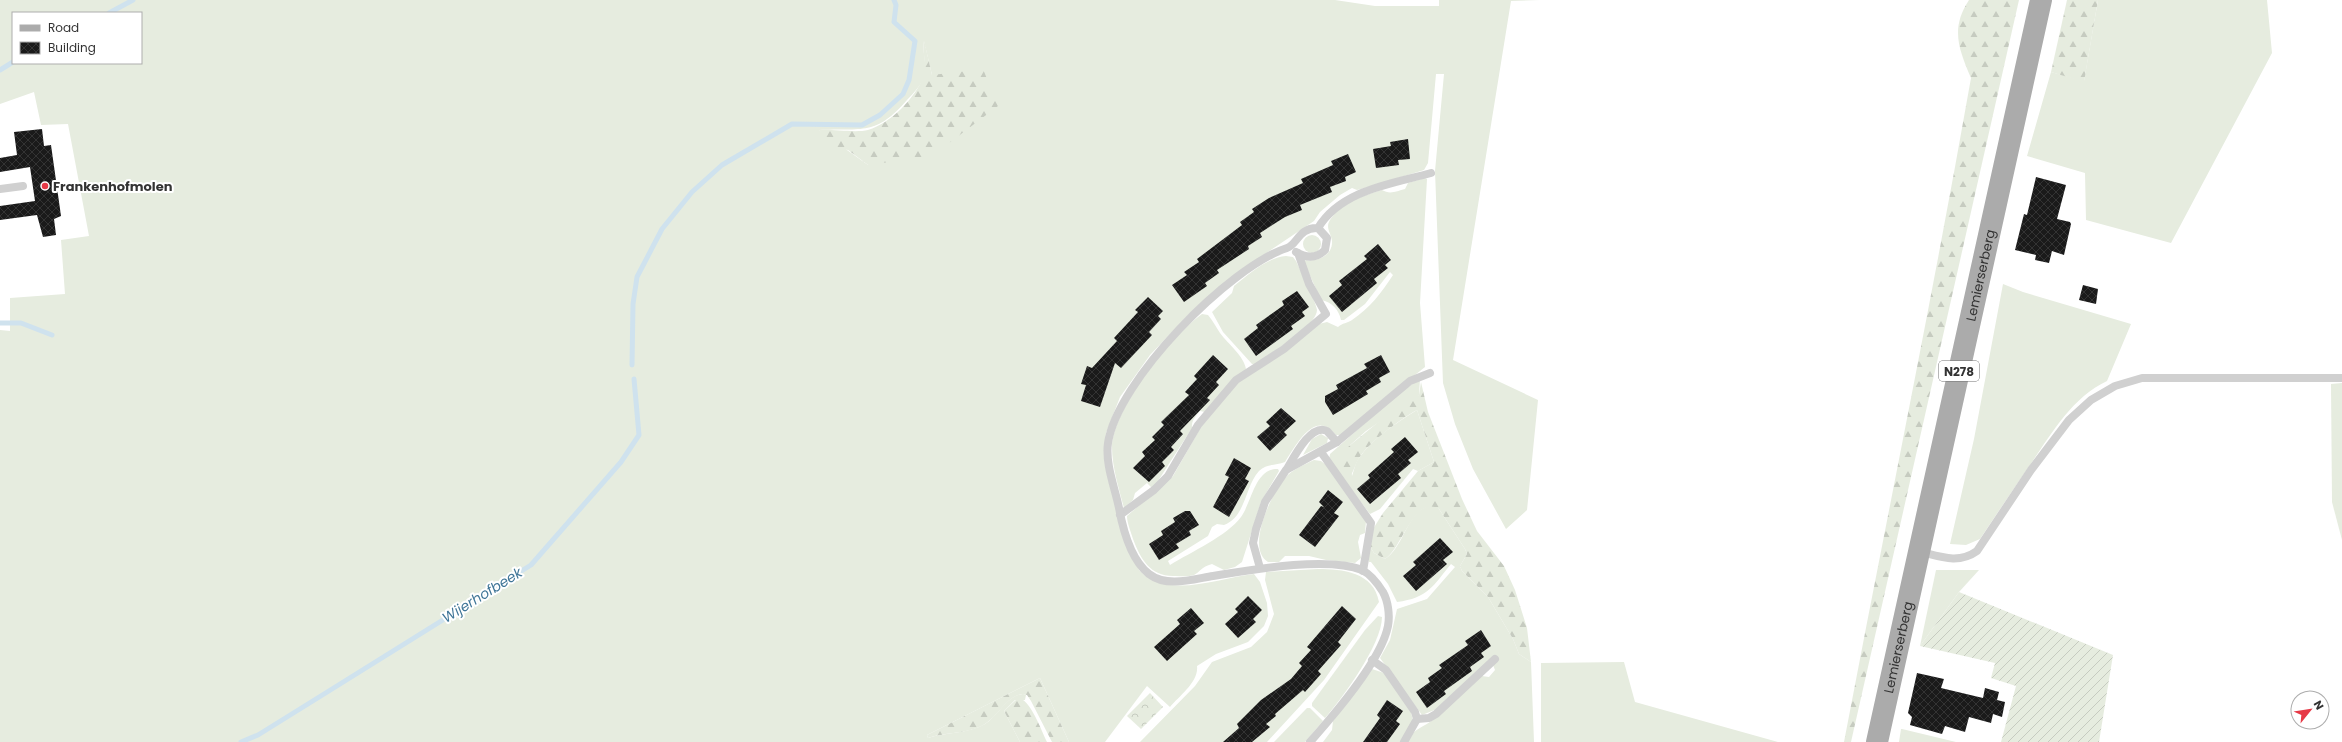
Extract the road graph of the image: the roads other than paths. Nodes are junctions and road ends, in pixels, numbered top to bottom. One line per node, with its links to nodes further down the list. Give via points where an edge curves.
1 (2041, 0): 14 (main road, Lemierserberg / N278)
2 (1431, 173): 5 (lane, via 1352,196 1327,214)
3 (23, 186): 4 (lane)
4 (0, 189)
5 (1318, 228): 6 (lane, via 1312,228 1302,234); 7 (lane, via 1327,238 1325,250 1318,256 1309,257)
6 (1290, 248): 7 (lane); 13 (lane, via 1277,251 1241,274 1188,320 1144,370 1127,395 1117,414 1108,444 1108,457)
7 (1298, 253): 13 (lane, via 1309,284 1326,314 1284,349 1236,380 1198,424 1168,476 1154,490)
8 (1430, 373): 10 (lane, via 1410,381)
9 (2342, 378): 14 (lane, via 2142,378 2115,386 2091,400 2055,435 1977,551 1954,559)
10 (1337, 442): 11 (lane); 12 (lane, via 1327,431 1317,430 1308,436)
11 (1321, 452): 12 (lane); 16 (lane, via 1371,523)
12 (1286, 470): 15 (lane, via 1265,502 1256,529 1253,543)
13 (1120, 515): 15 (lane, via 1137,561 1151,576 1182,581)
14 (1918, 551): 22 (main road, Lemierserberg / N278)
15 (1260, 568): 16 (lane, via 1318,565 1347,566)
16 (1362, 571): 18 (lane, via 1370,576 1383,592 1389,612 1389,625)
17 (1495, 659): 19 (lane, via 1436,714 1429,718)
18 (1372, 660): 19 (lane, via 1386,670); 20 (lane)
19 (1417, 719): 21 (lane)
20 (1310, 742)
21 (1404, 742)
22 (1877, 742)

